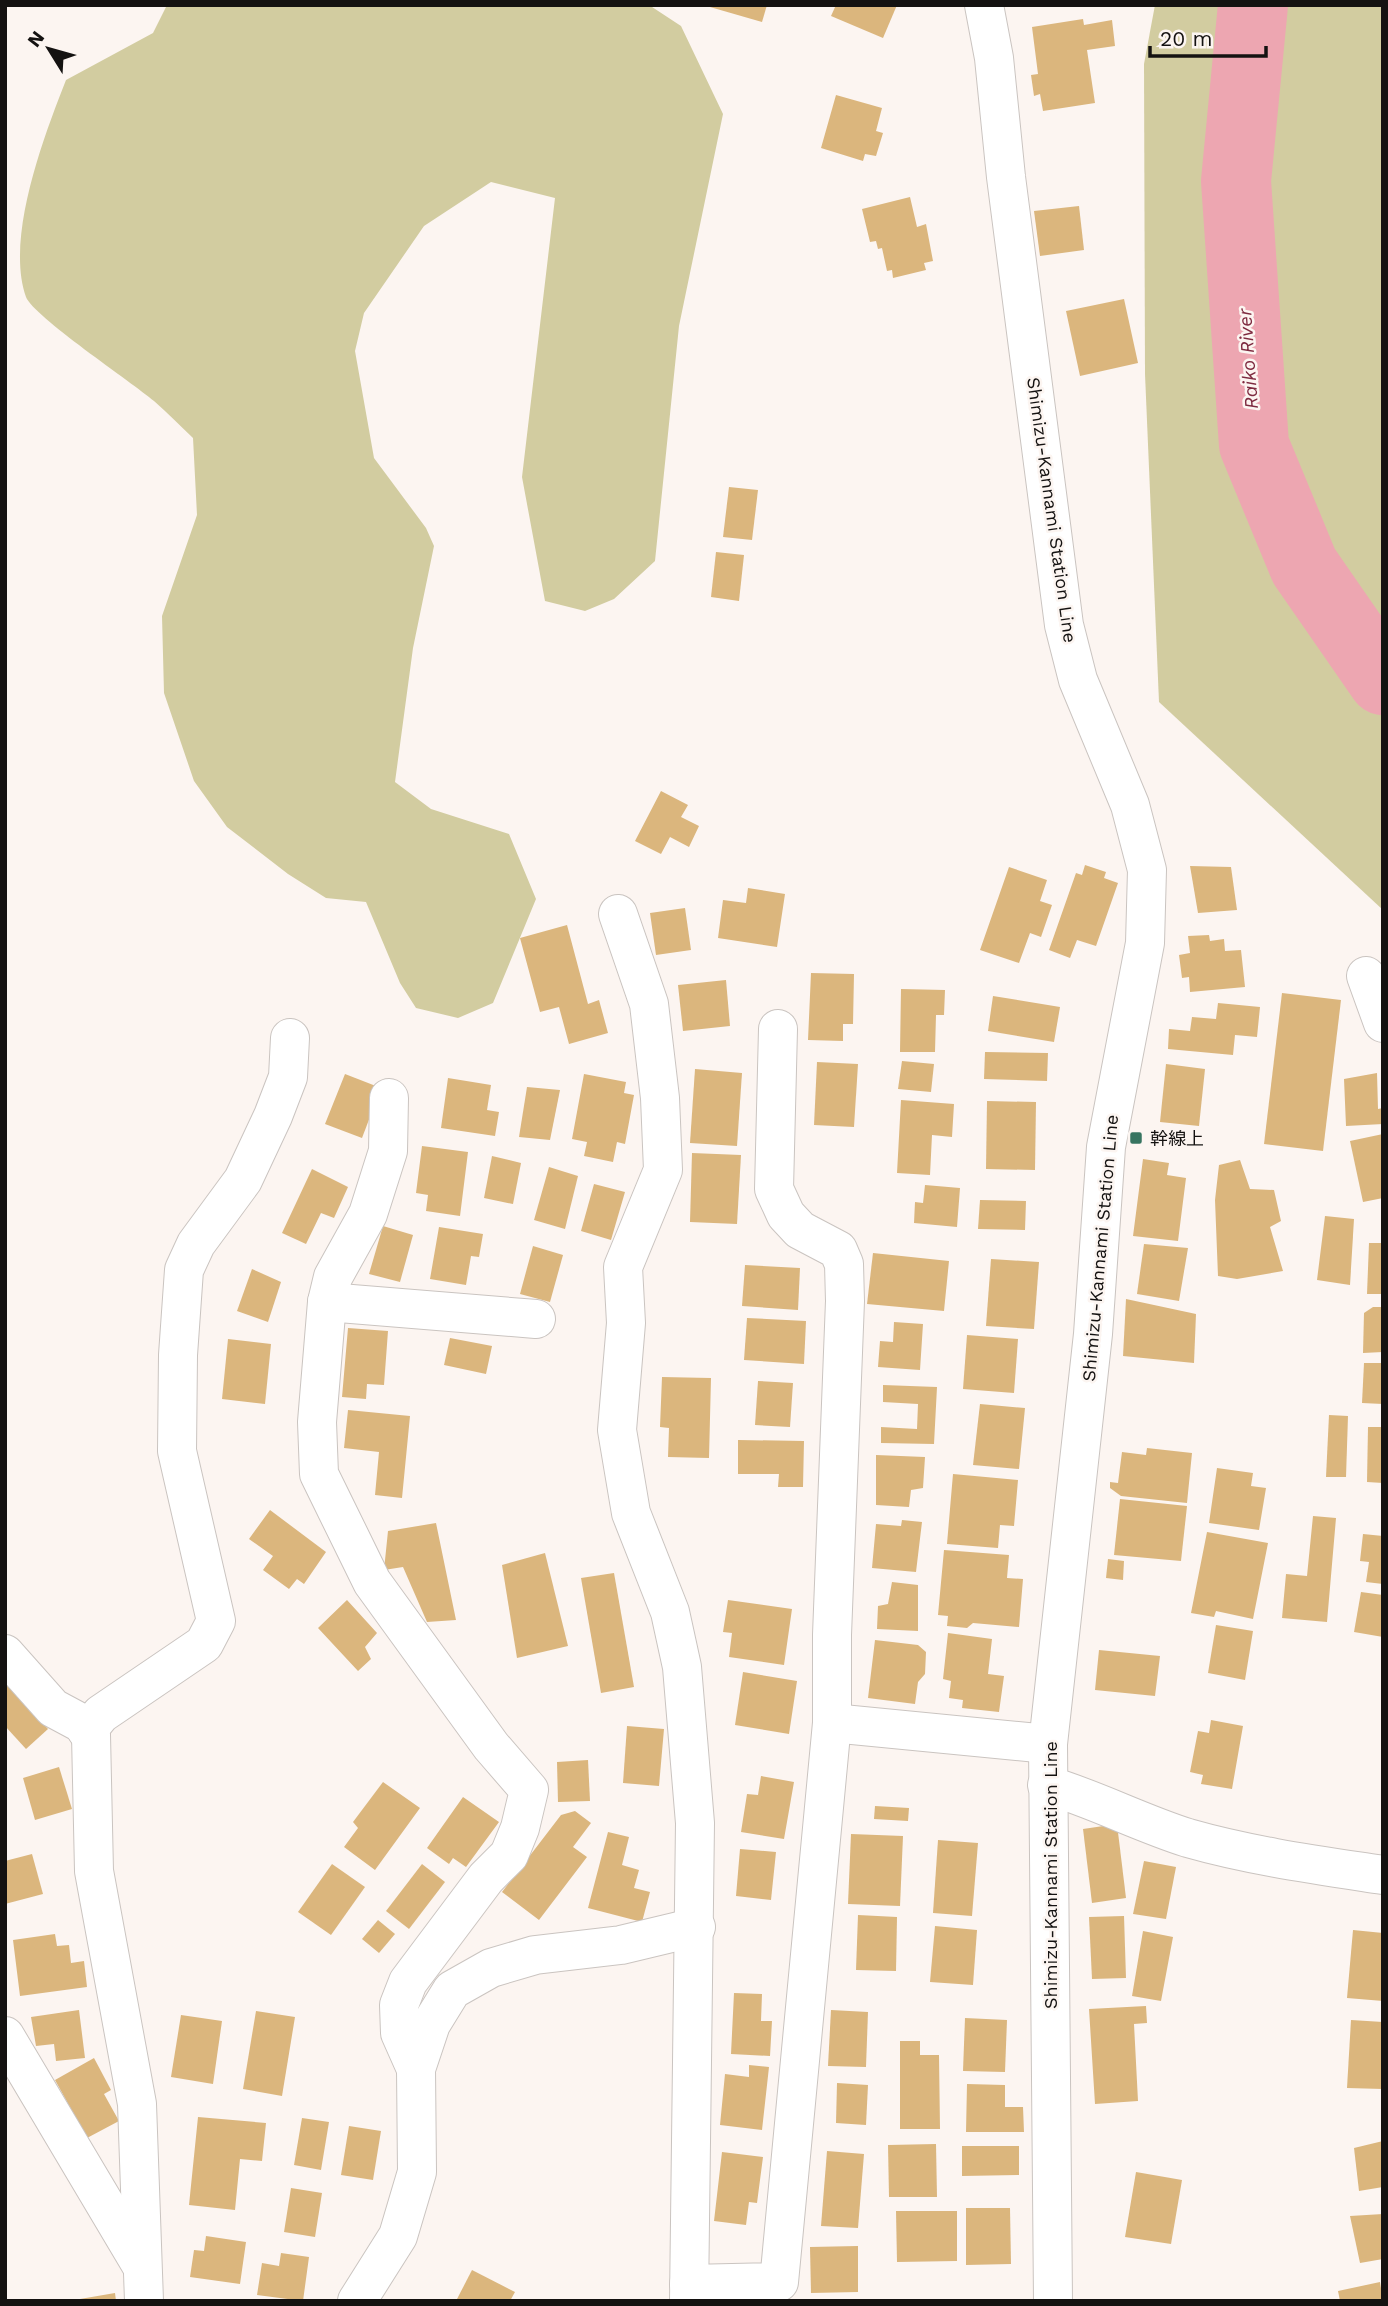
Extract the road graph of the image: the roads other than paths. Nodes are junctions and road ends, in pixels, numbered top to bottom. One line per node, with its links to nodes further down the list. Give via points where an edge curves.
1 (984, 5): 13 (street, Shimizu-Kannami Station Line, via 1064,625 1078,680 1130,805 1147,870 1144,943 1106,1147 1093,1334)
2 (618, 914): 16 (street, via 649,1004 663,1170 623,1267 626,1323 617,1430 631,1513 670,1612 682,1667 695,1823)
3 (1366, 976): 4 (street)
4 (1383, 1023)
5 (778, 1030): 11 (street, via 774,1189 786,1215 800,1230 838,1250 844,1264)
6 (290, 1038): 12 (street, via 288,1077 274,1116 243,1180 196,1244 184,1270 177,1451 216,1621 204,1644 101,1714)
7 (389, 1098): 8 (street, via 388,1151 368,1214 333,1277)
8 (327, 1302): 9 (street); 18 (street, via 317,1422 319,1474 372,1582 491,1746 529,1790 509,1855 486,1878 408,1982 399,2005 400,2032)
9 (536, 1319)
10 (5, 1654): 12 (street, via 54,1708)
11 (832, 1723): 13 (street); 20 (street, via 779,2282)
12 (87, 1731): 19 (street, via 91,1735 94,1871 137,2104)
13 (1048, 1744): 14 (street, Shimizu-Kannami Station Line)
14 (1047, 1786): 15 (street, via 1079,1794 1185,1837 1239,1851); 22 (street, Shimizu-Kannami Station Line)
15 (1383, 1875)
16 (696, 1927): 18 (street, via 621,1945 535,1955 491,1968 452,1990 431,2024); 20 (street)
17 (5, 2036): 19 (street)
18 (416, 2068): 21 (street, via 417,2172 398,2236)
19 (142, 2283)
20 (689, 2292)
21 (357, 2301)
22 (1053, 2301)

